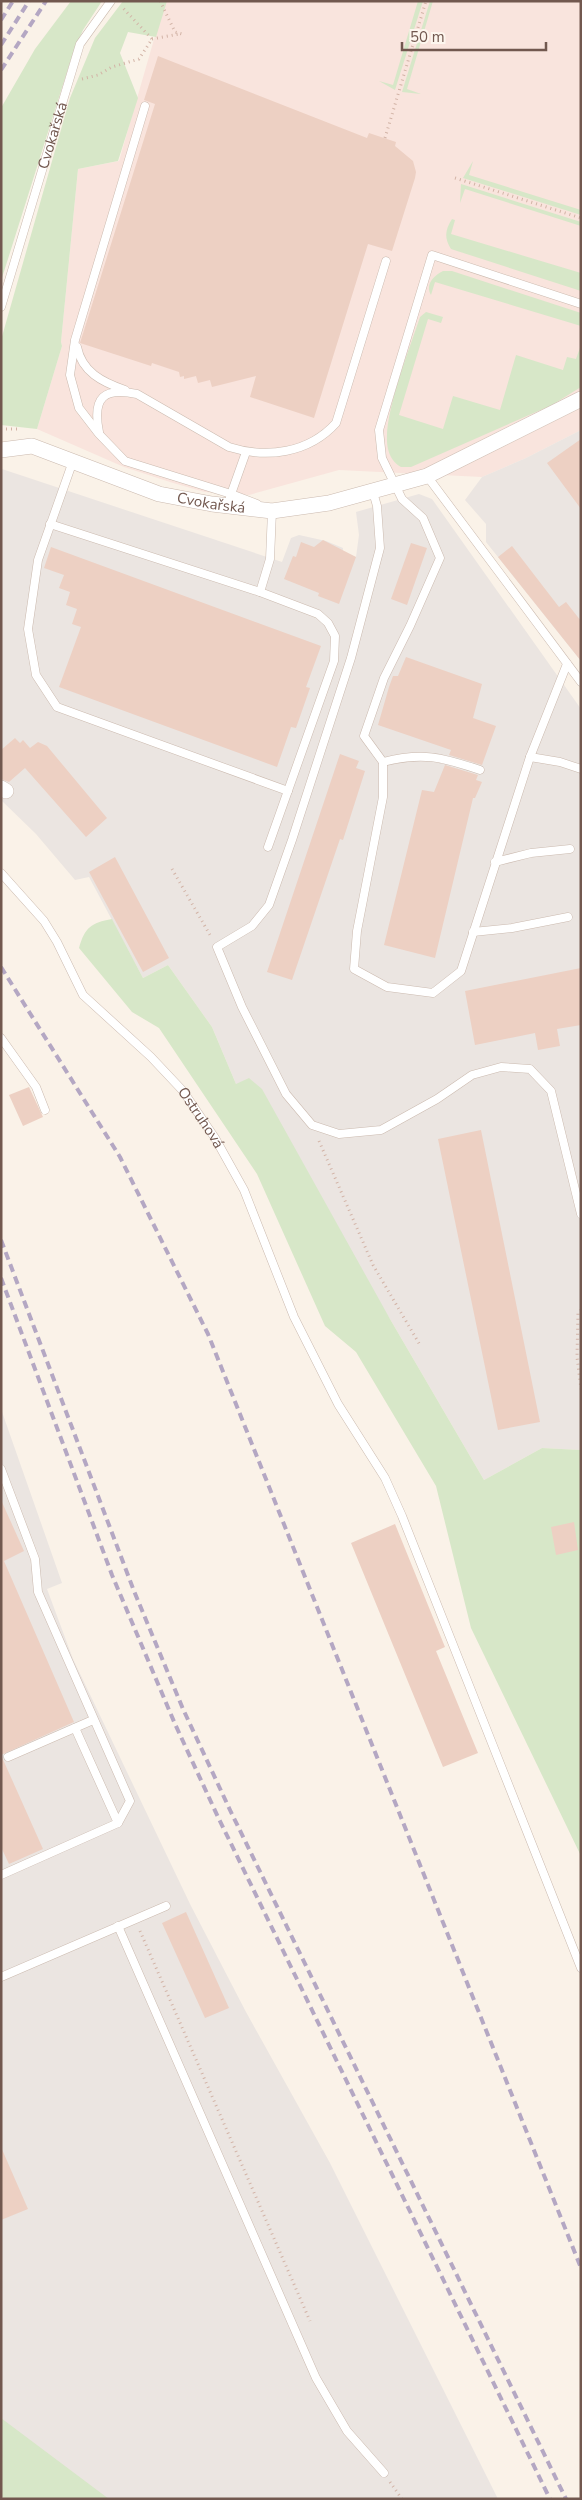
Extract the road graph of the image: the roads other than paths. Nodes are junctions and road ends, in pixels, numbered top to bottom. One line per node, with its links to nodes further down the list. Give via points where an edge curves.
1 (111, 1): 5 (lane, Cvokařská, via 80,44)
2 (145, 106): 6 (lane)
3 (386, 261): 11 (lane, via 336,423 324,437 298,449)
4 (581, 304): 14 (lane, via 432,255 379,430 382,458)
5 (1, 307)
6 (76, 340): 7 (lane, via 80,360 89,372 109,384); 9 (lane, via 70,375 79,408)
7 (137, 394): 9 (lane, via 122,391 107,393 102,398 96,416); 11 (lane, via 229,448)
8 (581, 399): 13 (street, Cvokařská)
9 (99, 434): 16 (lane, via 125,460)
10 (1, 450): 12 (street, Cvokařská, via 32,446)
11 (246, 452): 16 (lane)
12 (72, 460): 16 (street, Cvokařská, via 160,494); 18 (lane)
13 (427, 476): 14 (street, Cvokařská); 20 (lane)
14 (396, 485): 15 (street, Cvokařská); 23 (lane, via 402,498 424,518 440,558 384,678 364,736)
15 (373, 492): 17 (street, Cvokařská, via 329,503); 35 (lane, via 380,548 351,658 292,840 269,905 252,926 217,947 286,1094 312,1125 339,1134 382,1130 437,1100 472,1075 501,1067 530,1069 550,1091)
16 (229, 500): 17 (street, Cvokařská)
17 (272, 511): 19 (lane, via 270,559)
18 (50, 524): 19 (lane); 26 (lane, via 38,560 28,630 36,676 57,707)
19 (260, 592): 26 (lane, via 318,614 335,636 334,661)
20 (567, 664): 21 (lane); 22 (lane)
21 (581, 682)
22 (530, 757): 24 (lane); 29 (lane)
23 (383, 762): 25 (lane, via 403,757 443,757); 32 (lane, via 383,797 357,931 354,969 387,987 433,992 460,971)
24 (581, 769)
25 (480, 770)
26 (288, 791): 27 (lane)
27 (268, 847)
28 (570, 849): 29 (lane, via 531,853)
29 (495, 862): 32 (lane)
30 (1, 873): 44 (lane, Ostruhová, via 44,921 83,995 151,1057 183,1092 215,1138 244,1190 294,1317 338,1404 385,1478 402,1516)
31 (568, 918): 32 (lane)
32 (473, 932)
33 (1, 1038): 34 (lane, via 36,1087)
34 (45, 1110)
35 (581, 1214)
36 (1, 1469): 37 (lane, via 35,1559 38,1592)
37 (94, 1720): 38 (lane); 40 (lane, via 130,1801)
38 (75, 1728): 39 (lane); 40 (lane)
39 (8, 1757)
40 (118, 1823): 41 (lane)
41 (1, 1875)
42 (166, 1906): 43 (lane)
43 (118, 1926): 45 (lane); 46 (lane, via 316,2378 347,2431)
44 (581, 1968)
45 (1, 1977)
46 (384, 2473)

